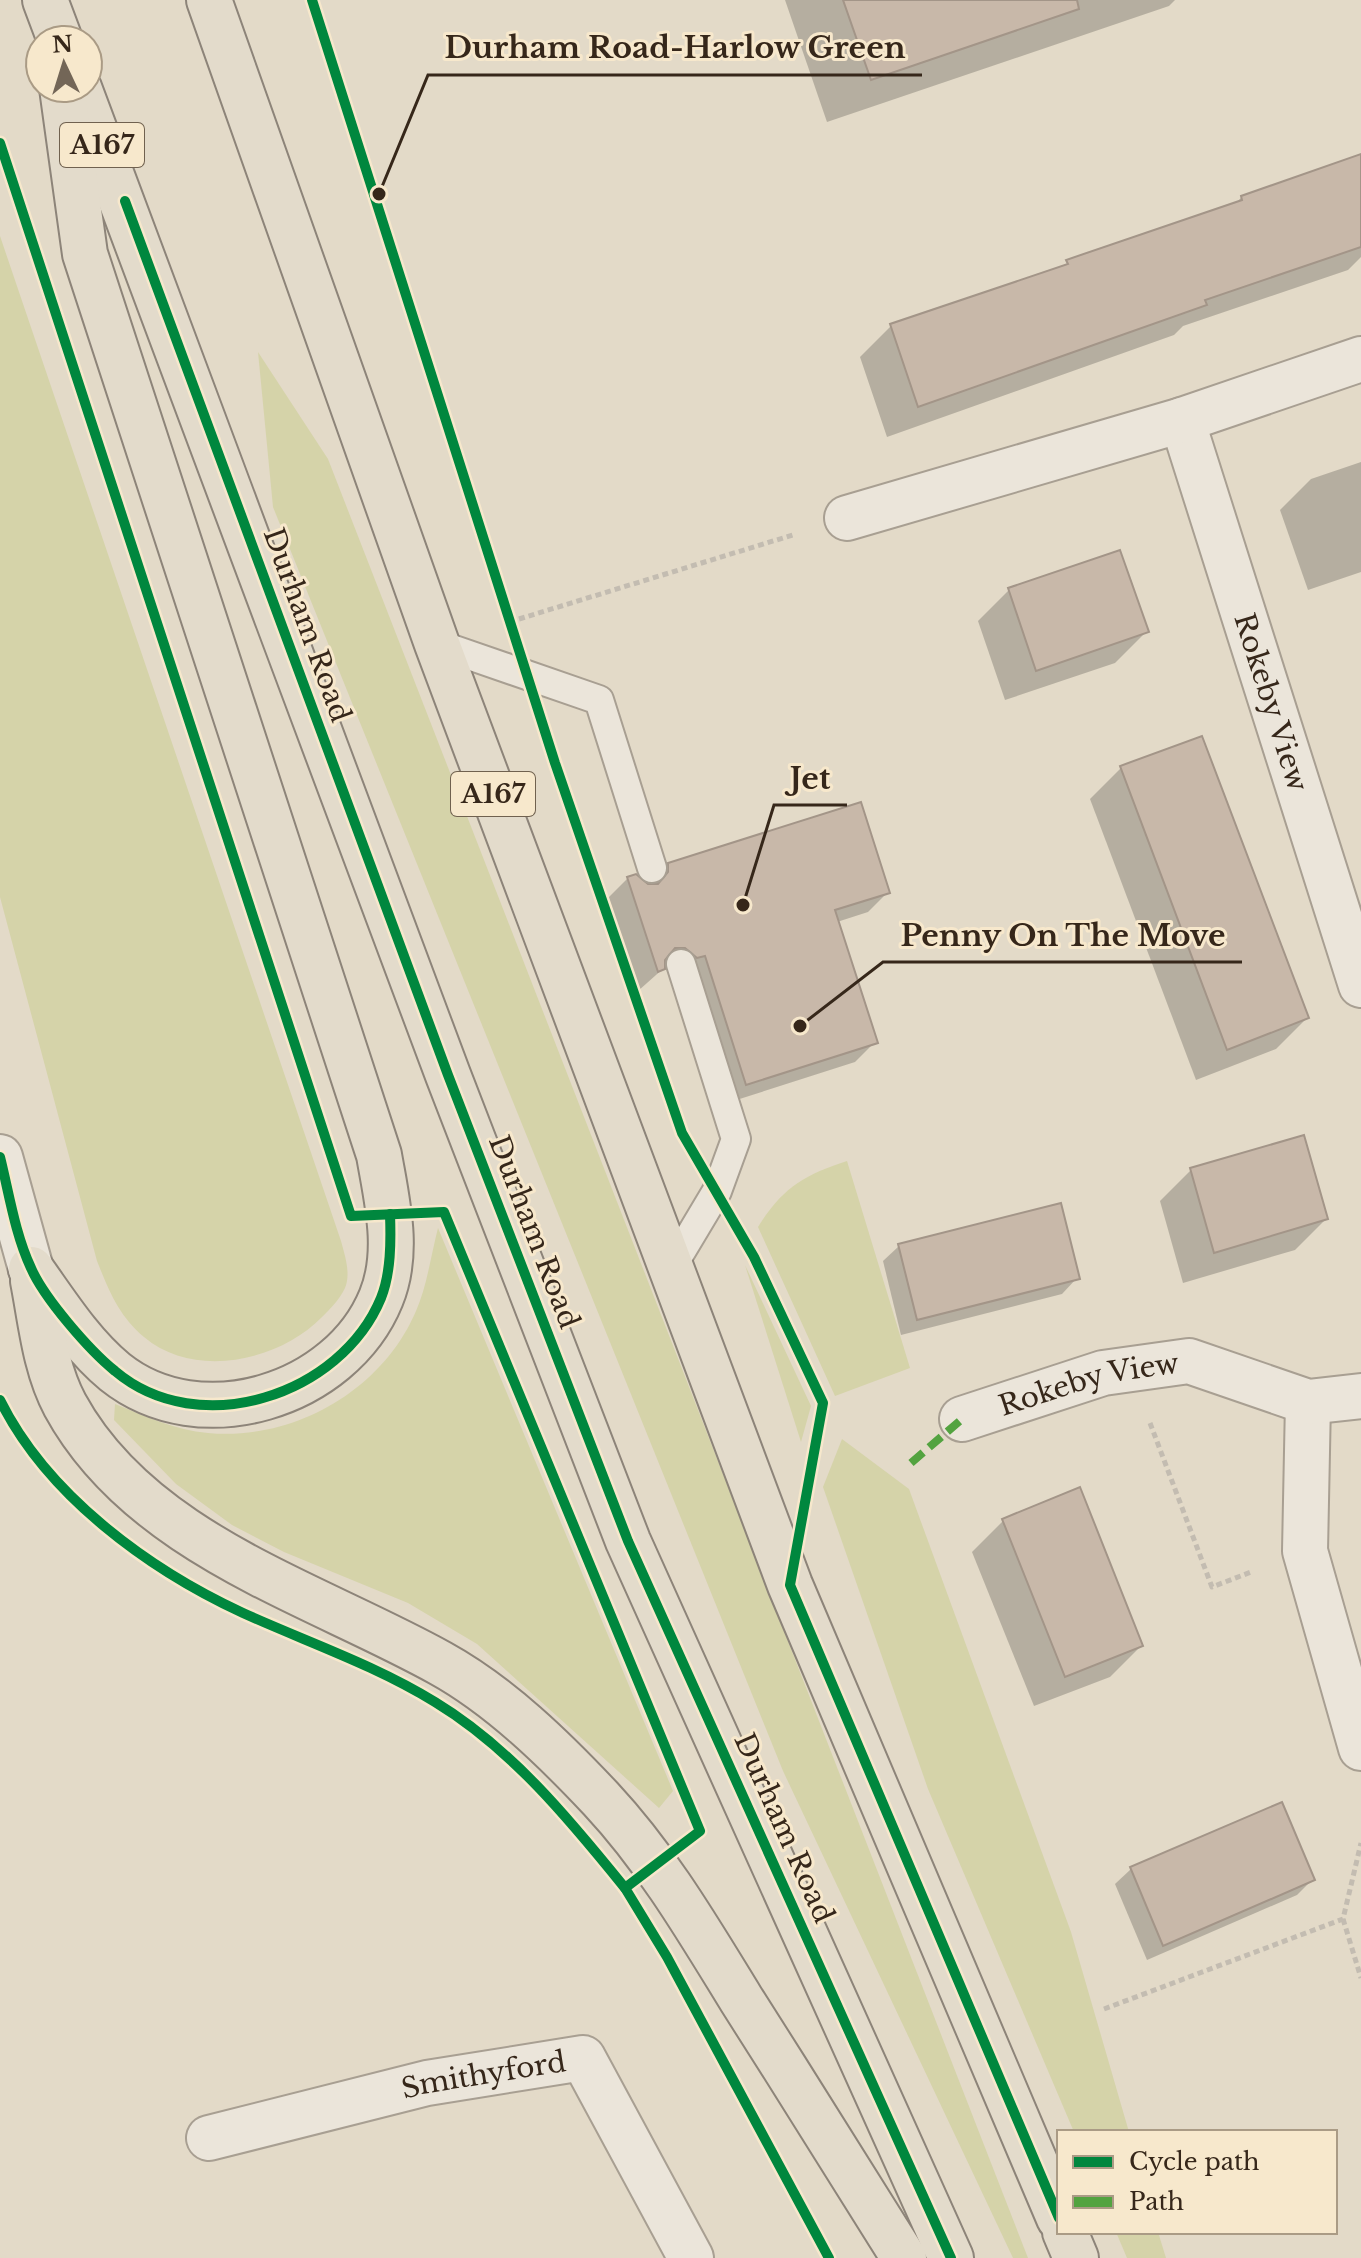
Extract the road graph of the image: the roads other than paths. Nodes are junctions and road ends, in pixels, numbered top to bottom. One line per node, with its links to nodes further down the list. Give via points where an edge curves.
1 (209, 0): 7 (main road, A167)
2 (64, 104): 13 (main road, via 85,254 379,1155 391,1245 381,1297 359,1336 325,1370 289,1390 251,1402 201,1404 158,1395 116,1373 77,1334)
3 (85, 104): 23 (main road, Durham Road / A167, via 628,1541)
4 (1361, 359): 5 (street)
5 (1182, 420): 6 (street); 10 (street, Rokeby View)
6 (847, 518)
7 (437, 644): 8 (lane, via 599,700); 12 (main road, A167)
8 (652, 868)
9 (681, 964): 12 (lane, via 736,1139 717,1191)
10 (1361, 985)
11 (0, 1157): 13 (street)
12 (671, 1268): 19 (main road, A167, via 790,1585)
13 (31, 1269): 22 (main road, via 48,1361 65,1405 138,1494 185,1531 266,1578 444,1665 498,1702 600,1798 656,1863)
14 (1361, 1396): 15 (street, Rokeby View)
15 (1308, 1402): 16 (street, Rokeby View, via 1189,1361 1103,1373); 17 (street, via 1305,1551)
16 (962, 1419)
17 (1361, 1748)
18 (209, 2138): 21 (street, Smithyford, via 427,2083 583,2058)
19 (1057, 2213)
20 (1066, 2234): 24 (main road)
21 (691, 2258)
22 (904, 2258)
23 (951, 2258)
24 (1076, 2258)

